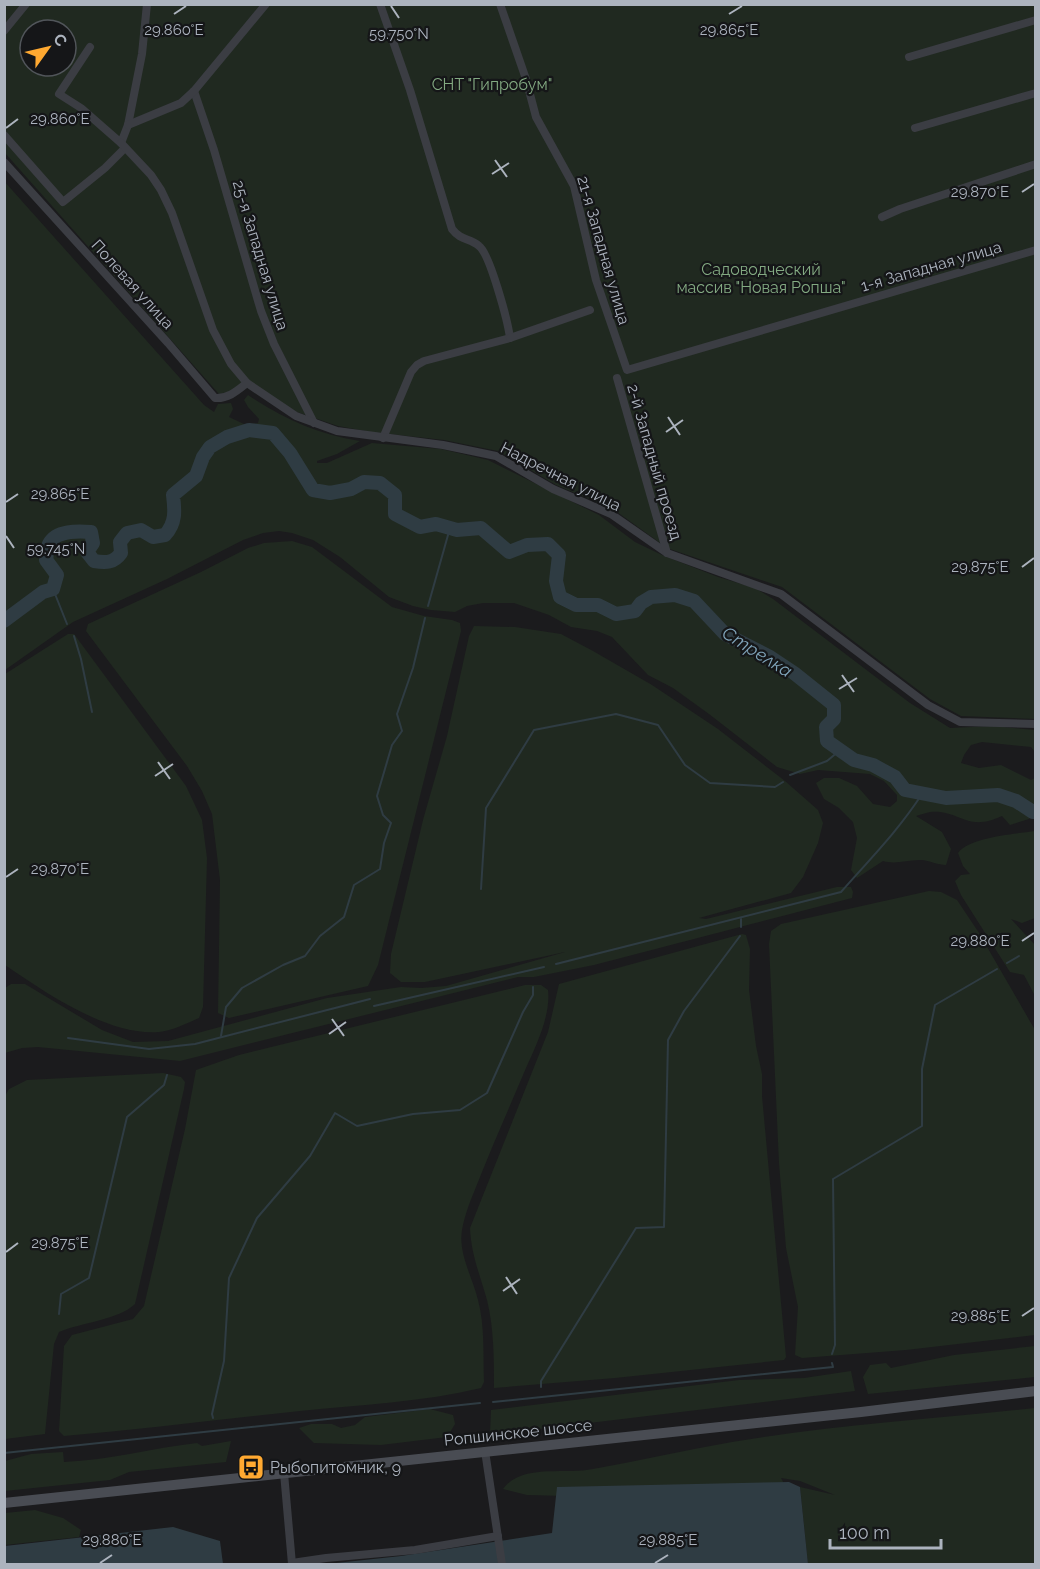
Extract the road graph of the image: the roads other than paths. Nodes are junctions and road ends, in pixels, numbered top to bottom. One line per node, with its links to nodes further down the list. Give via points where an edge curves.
1 (26, 4): 7 (street)
2 (147, 4): 12 (street)
3 (267, 4): 10 (street)
4 (380, 4): 21 (street, via 452,229 479,246 488,258)
5 (500, 4): 22 (street, 21-я Западная улица, via 536,117 574,186 597,280)
6 (1035, 20): 9 (street)
7 (4, 31)
8 (90, 47): 15 (street, Надречная улица, via 59,94)
9 (909, 57)
10 (194, 91): 12 (street, via 181,103); 25 (street, 25-я Западная улица, via 261,311)
11 (1035, 93): 13 (street)
12 (128, 124): 15 (street)
13 (915, 128)
14 (4, 135): 15 (street, via 63,202 105,168)
15 (123, 145): 24 (street, Надречная улица, via 161,190 213,330 231,364)
16 (4, 162): 24 (street, Полевая улица, via 214,398 230,396)
17 (1035, 164): 18 (street)
18 (882, 218)
19 (1035, 250): 22 (street, 1-я Западная улица)
20 (590, 310): 21 (street)
21 (510, 338): 26 (street, via 417,365)
22 (627, 370)
23 (617, 378): 27 (street, 2-й Западный проезд)
24 (247, 383): 25 (street, Надречная улица, via 296,416)
25 (314, 423): 26 (street, Надречная улица)
26 (383, 438): 27 (street, Надречная улица, via 496,456 553,489 611,513)
27 (667, 553): 28 (street, Надречная улица, via 781,594 928,705 960,722)
28 (1035, 724)
29 (1035, 1391): 30 (main road, Ропшинское шоссе)
30 (485, 1450): 31 (main road, Ропшинское шоссе); 33 (street)
31 (284, 1473): 32 (main road, Ропшинское шоссе); 34 (street)
32 (4, 1503)
33 (498, 1536): 34 (street); 35 (street)
34 (292, 1564)
35 (502, 1564)

